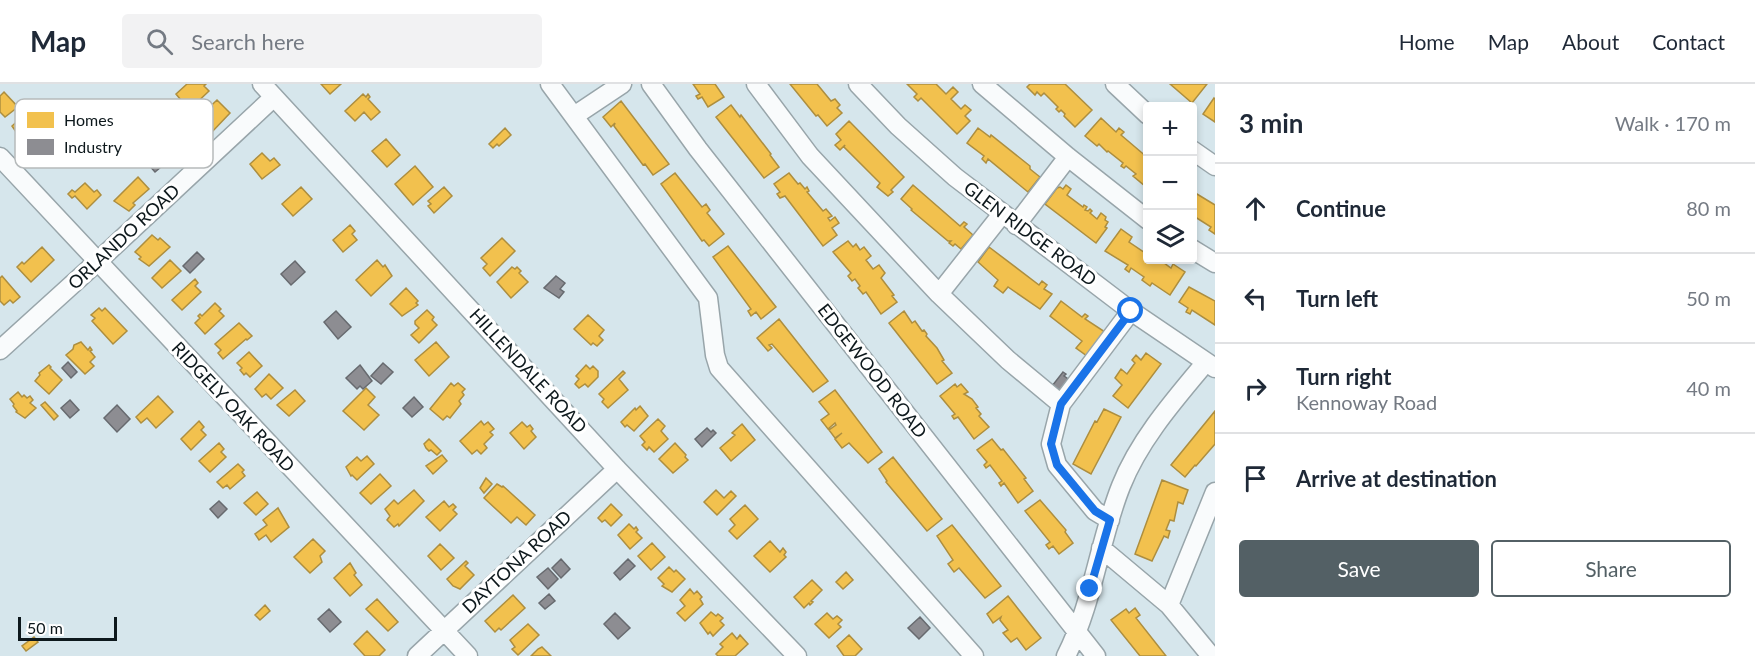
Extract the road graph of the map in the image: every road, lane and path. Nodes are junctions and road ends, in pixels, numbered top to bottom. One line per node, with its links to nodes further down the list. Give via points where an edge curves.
1 (550, 84): 10 (street)
2 (622, 84): 10 (street)
3 (651, 84): 34 (street, EDGEWOOD ROAD)
4 (756, 84): 23 (street, via 810,156)
5 (858, 84): 17 (street, GLEN RIDGE ROAD, via 906,133)
6 (1115, 84): 9 (street)
7 (987, 86): 14 (street)
8 (268, 91): 11 (street, ORLANDO ROAD); 28 (street, HILLENDALE ROAD)
9 (1143, 109)
10 (574, 116): 38 (street, via 708,298 719,368)
11 (213, 146)
12 (1197, 153): 15 (street)
13 (0, 157): 21 (street, RIDGELY OAK ROAD)
14 (1068, 157): 18 (street); 19 (street)
15 (1215, 166)
16 (191, 168): 21 (street, ORLANDO ROAD)
17 (1002, 214): 19 (street, GLEN RIDGE ROAD); 23 (street)
18 (1143, 216)
19 (1016, 225): 24 (street, GLEN RIDGE ROAD)
20 (1197, 252): 22 (street)
21 (97, 262): 25 (street, ORLANDO ROAD); 33 (street, RIDGELY OAK ROAD)
22 (1215, 263)
23 (939, 294): 27 (street)
24 (1131, 311): 26 (street, GLEN RIDGE ROAD); 27 (street)
25 (0, 350)
26 (1211, 365): 30 (street, via 1161,419 1140,450 1121,484)
27 (1061, 404): 30 (street, via 1051,444 1057,465 1095,511)
28 (617, 469): 33 (street, DAYTONA ROAD); 37 (street, HILLENDALE ROAD)
29 (1215, 492): 32 (street)
30 (1110, 520): 31 (street)
31 (1101, 548): 32 (street); 34 (street)
32 (1169, 605): 41 (street)
33 (444, 631): 35 (street, DAYTONA ROAD); 36 (street, RIDGELY OAK ROAD)
34 (1078, 634): 39 (street); 40 (street, EDGEWOOD ROAD)
35 (417, 656)
36 (468, 656)
37 (797, 656)
38 (974, 656)
39 (1066, 656)
40 (1096, 656)
41 (1210, 656)

